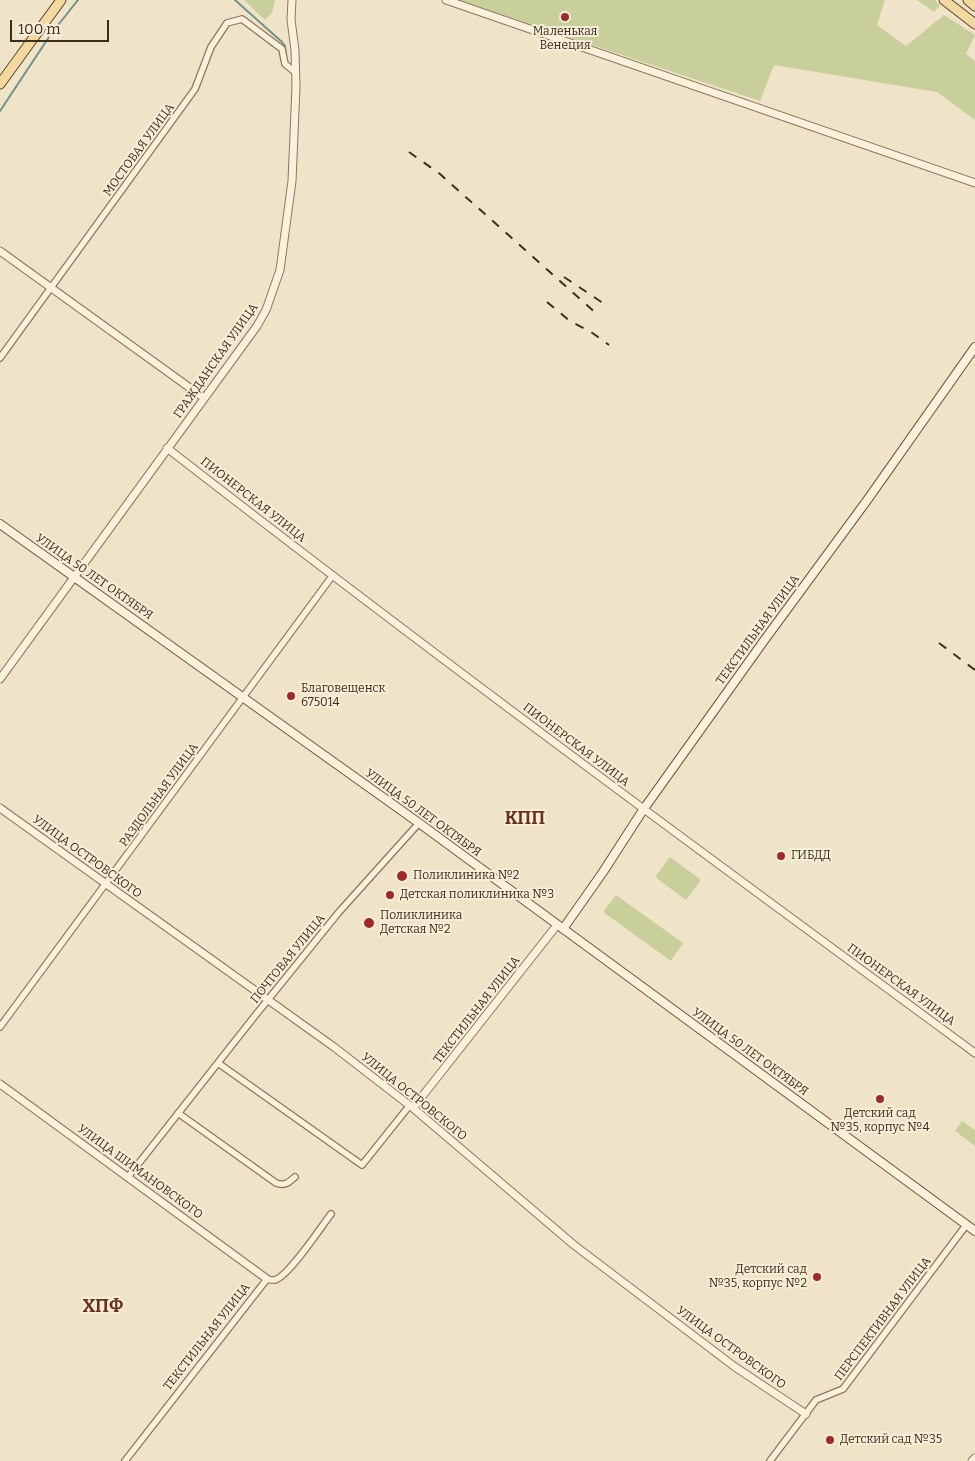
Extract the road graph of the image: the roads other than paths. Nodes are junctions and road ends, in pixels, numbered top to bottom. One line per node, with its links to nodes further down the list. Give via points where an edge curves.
1 (61, 0): 9 (main road)
2 (292, 0): 8 (street, ГРАЖДАНСКАЯ УЛИЦА)
3 (446, 0): 10 (street)
4 (944, 0): 7 (main road)
5 (968, 0): 6 (main road)
6 (975, 6)
7 (975, 24)
8 (295, 72): 12 (street, МОСТОВАЯ УЛИЦА, via 285,64 282,49 242,19 227,23 211,47 195,89); 15 (street, ГРАЖДАНСКАЯ УЛИЦА, via 292,181 277,280 257,326)
9 (0, 84)
10 (975, 183)
11 (0, 251): 12 (street)
12 (51, 288): 14 (street, МОСТОВАЯ УЛИЦА); 15 (street)
13 (975, 348): 23 (main road, ТЕКСТИЛЬНАЯ УЛИЦА)
14 (0, 358)
15 (204, 398): 16 (street, ГРАЖДАНСКАЯ УЛИЦА)
16 (168, 448): 18 (street, ПИОНЕРСКАЯ УЛИЦА); 19 (street, ГРАЖДАНСКАЯ УЛИЦА)
17 (0, 524): 19 (main road, УЛИЦА 50 ЛЕТ ОКТЯБРЯ)
18 (333, 575): 21 (street, РАЗДОЛЬНАЯ УЛИЦА); 23 (street, ПИОНЕРСКАЯ УЛИЦА)
19 (74, 577): 20 (street, ГРАЖДАНСКАЯ УЛИЦА); 21 (main road, УЛИЦА 50 ЛЕТ ОКТЯБРЯ)
20 (0, 679)
21 (243, 697): 24 (main road, УЛИЦА 50 ЛЕТ ОКТЯБРЯ); 25 (street, РАЗДОЛЬНАЯ УЛИЦА)
22 (0, 808): 25 (street, УЛИЦА ОСТРОВСКОГО)
23 (643, 810): 26 (main road, ТЕКСТИЛЬНАЯ УЛИЦА, via 603,872); 29 (street, ПИОНЕРСКАЯ УЛИЦА)
24 (419, 823): 26 (main road, УЛИЦА 50 ЛЕТ ОКТЯБРЯ); 27 (street, ПОЧТОВАЯ УЛИЦА, via 339,912)
25 (106, 884): 27 (street, УЛИЦА ОСТРОВСКОГО); 28 (street, РАЗДОЛЬНАЯ УЛИЦА)
26 (560, 927): 32 (street, ТЕКСТИЛЬНАЯ УЛИЦА); 37 (main road, УЛИЦА 50 ЛЕТ ОКТЯБРЯ)
27 (268, 1000): 30 (street, ПОЧТОВАЯ УЛИЦА); 32 (street, УЛИЦА ОСТРОВСКОГО)
28 (0, 1027)
29 (975, 1053)
30 (218, 1063): 32 (street, ТЕКСТИЛЬНАЯ УЛИЦА, via 362,1165); 33 (street, ПОЧТОВАЯ УЛИЦА)
31 (0, 1084): 34 (street, УЛИЦА ШИМАНОВСКОГО)
32 (412, 1107): 40 (street, УЛИЦА ОСТРОВСКОГО, via 574,1245 735,1367)
33 (178, 1113): 34 (street, ПОЧТОВАЯ УЛИЦА); 35 (street, via 276,1183 287,1184)
34 (128, 1177): 39 (street, УЛИЦА ШИМАНОВСКОГО)
35 (295, 1177)
36 (331, 1214): 39 (street, ТЕКСТИЛЬНАЯ УЛИЦА, via 282,1276)
37 (967, 1224): 38 (main road, УЛИЦА 50 ЛЕТ ОКТЯБРЯ); 40 (street, ПЕРСПЕКТИВНАЯ УЛИЦА, via 843,1389 816,1400)
38 (975, 1231)
39 (267, 1279): 42 (street, ТЕКСТИЛЬНАЯ УЛИЦА)
40 (806, 1414): 43 (street, ПЕРСПЕКТИВНАЯ УЛИЦА)
41 (975, 1458): 44 (street)
42 (125, 1461)
43 (770, 1461)
44 (972, 1461)

